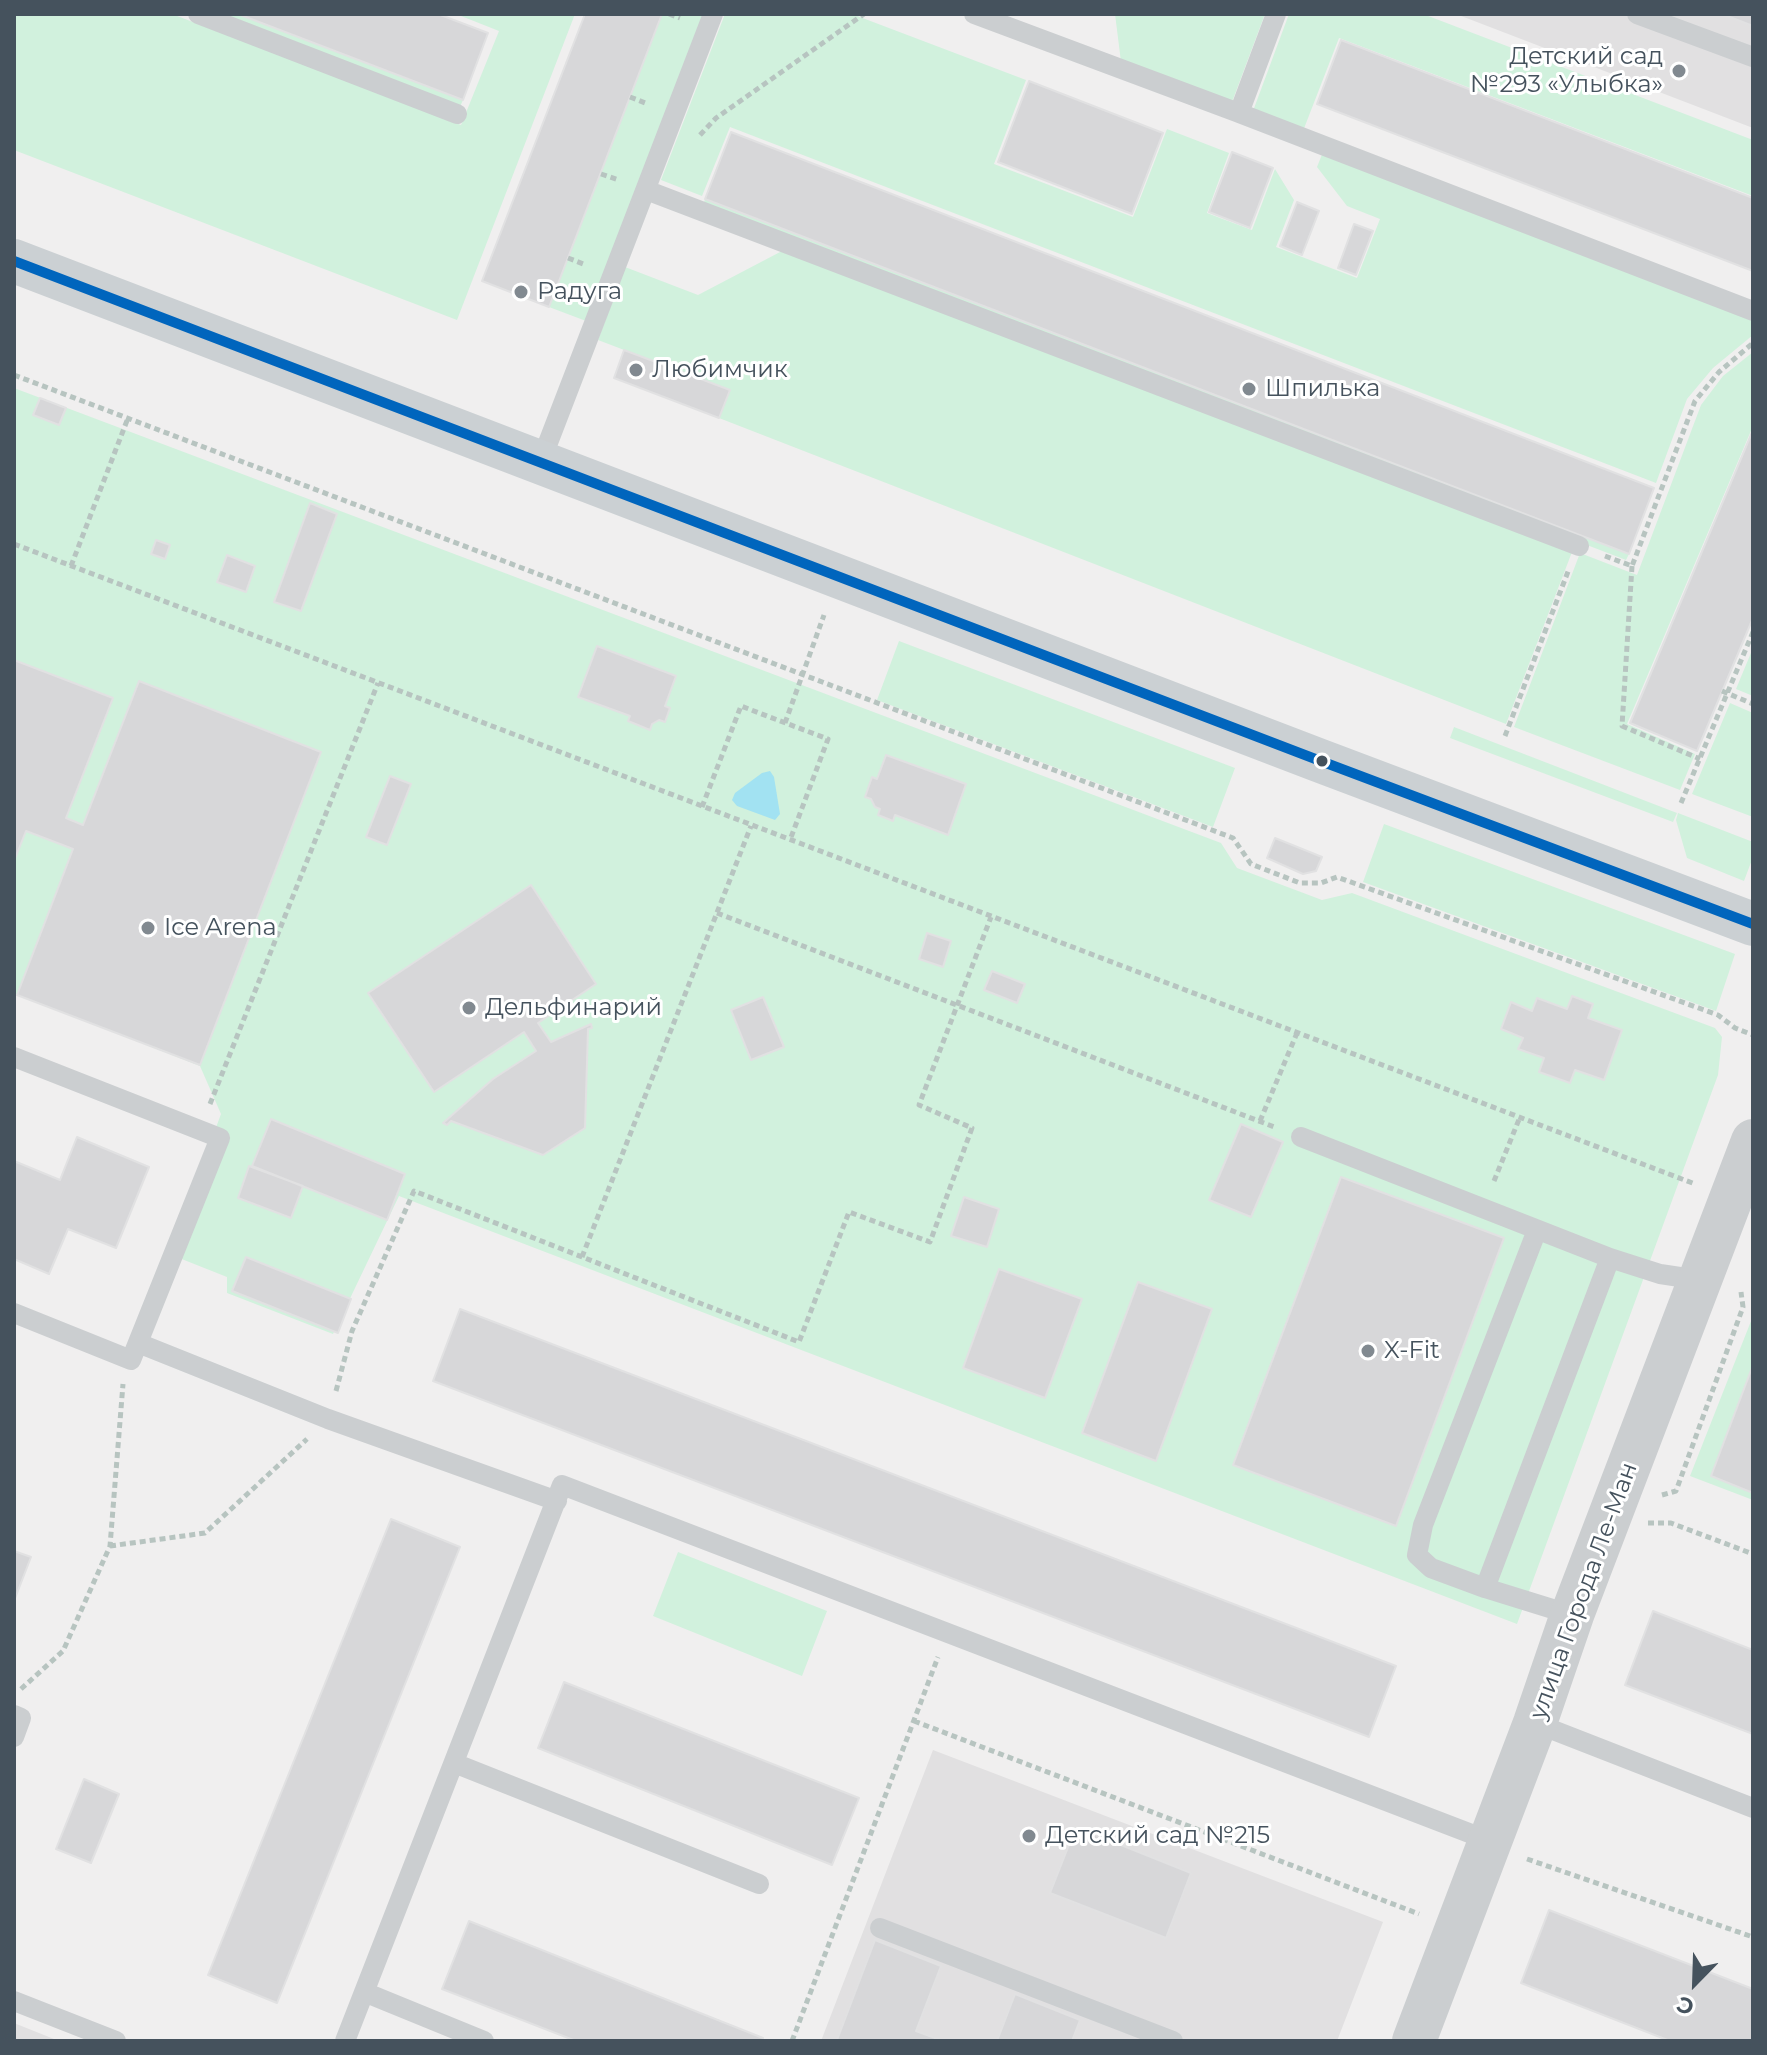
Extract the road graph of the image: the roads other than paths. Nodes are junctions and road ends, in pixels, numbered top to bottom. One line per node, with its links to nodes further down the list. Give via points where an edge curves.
1 (198, 14): 8 (lane)
2 (713, 14): 9 (lane)
3 (974, 14): 7 (lane)
4 (1276, 14): 7 (lane)
5 (1637, 14): 6 (lane)
6 (1753, 57)
7 (1239, 113): 11 (lane)
8 (457, 114)
9 (646, 190): 12 (lane); 13 (lane)
10 (14, 261): 12 (main road)
11 (1753, 311)
12 (541, 461): 14 (main road)
13 (1579, 546)
14 (1753, 924)
15 (14, 1057): 22 (lane, via 220,1138)
16 (1301, 1137): 18 (lane)
17 (1753, 1141): 20 (street, улица Города Ле-Ман)
18 (1537, 1230): 19 (lane); 24 (lane, via 1423,1525 1417,1555 1431,1568)
19 (1610, 1258): 20 (lane); 24 (lane)
20 (1700, 1280): 25 (street, улица Города Ле-Ман)
21 (14, 1313): 22 (lane)
22 (135, 1351): 23 (lane)
23 (557, 1501): 29 (lane); 31 (lane, via 562,1485)
24 (1485, 1588): 25 (lane)
25 (1572, 1615): 27 (street, улица Города Ле-Ман)
26 (14, 1715): 28 (lane, via 21,1718)
27 (1535, 1723): 30 (lane); 31 (street, улица Города Ле-Ман)
28 (14, 1737)
29 (454, 1763): 32 (lane); 34 (lane)
30 (1753, 1808)
31 (1503, 1848): 40 (street, улица Города Ле-Ман)
32 (759, 1884)
33 (880, 1928): 39 (lane)
34 (364, 1992): 37 (lane); 38 (lane)
35 (14, 2001): 36 (lane)
36 (116, 2041)
37 (345, 2041)
38 (484, 2041)
39 (1173, 2041)
40 (1414, 2041)

